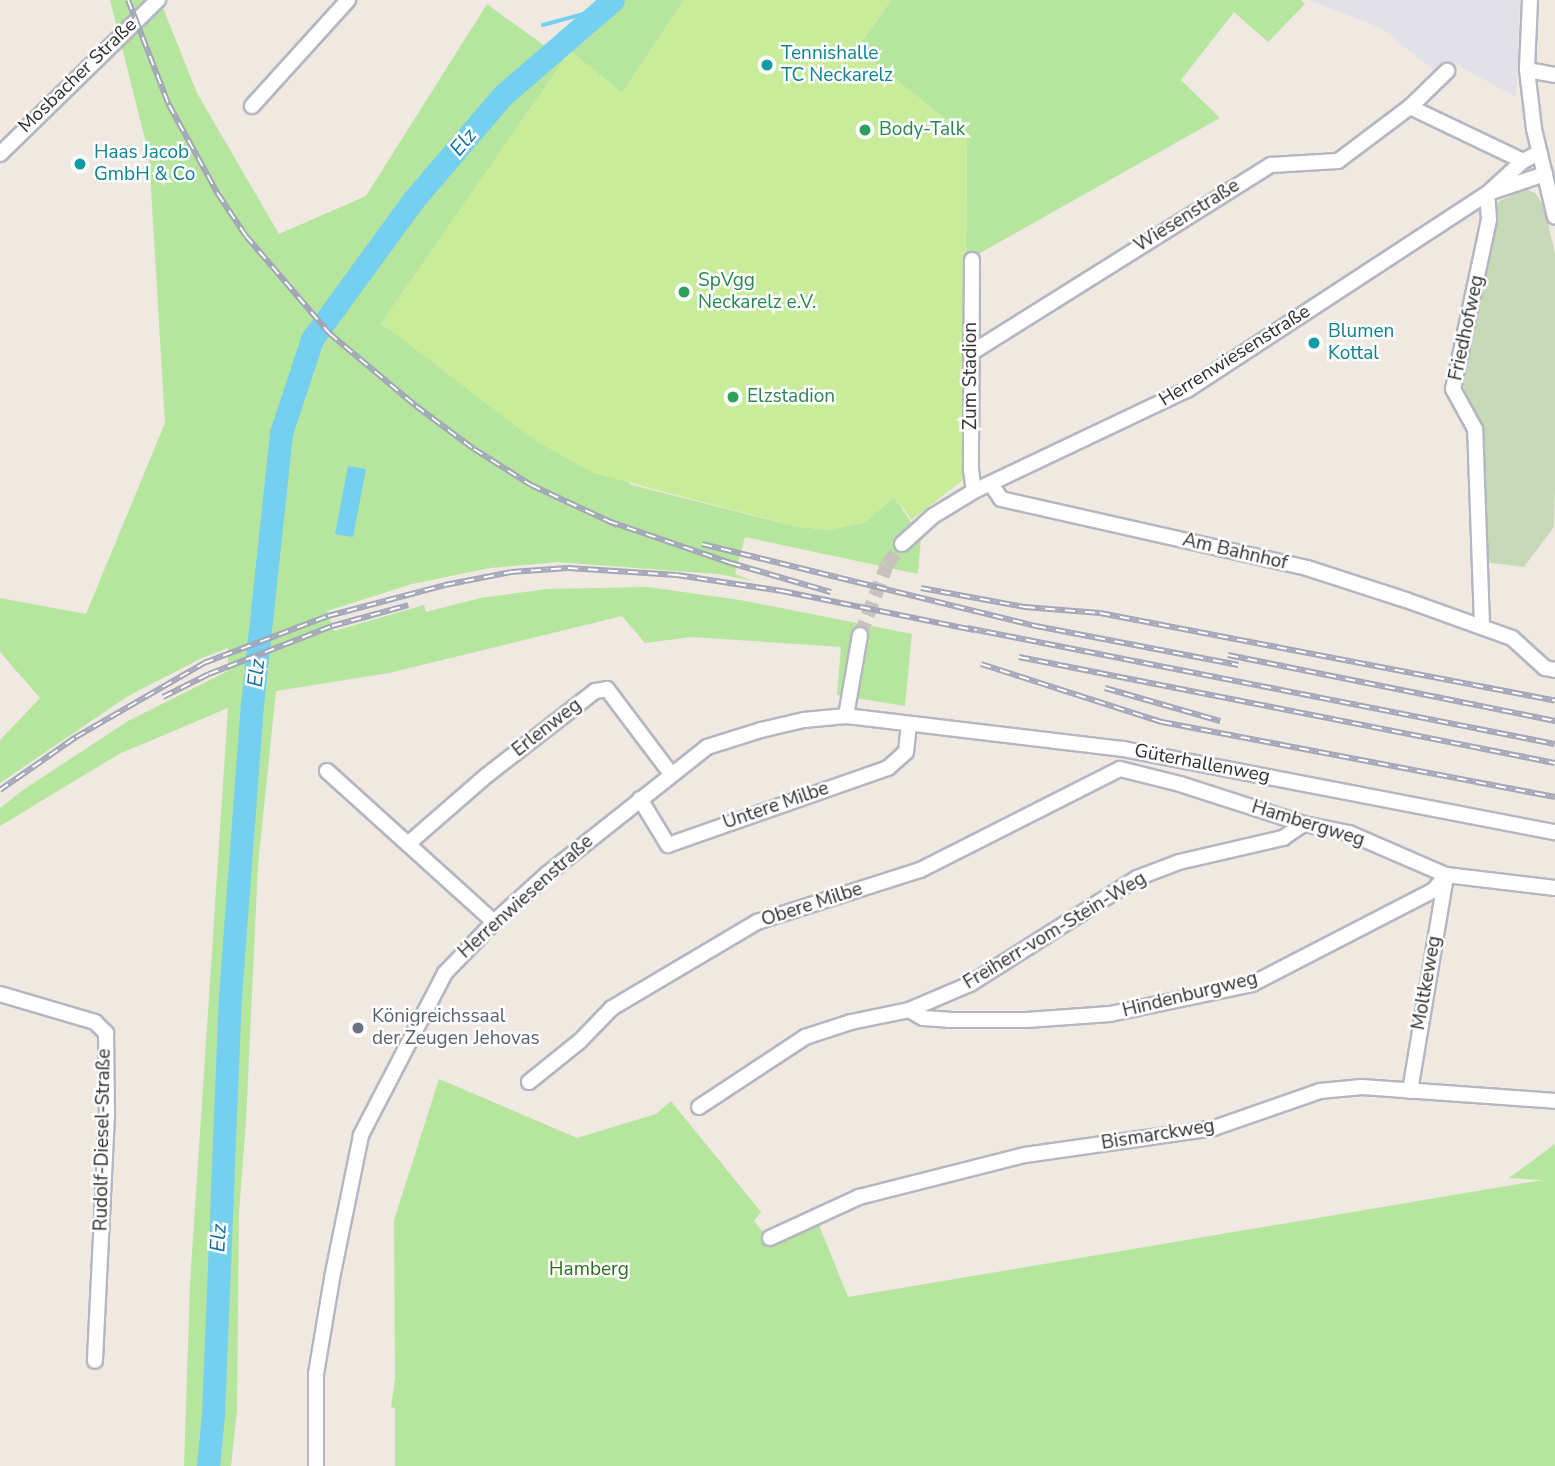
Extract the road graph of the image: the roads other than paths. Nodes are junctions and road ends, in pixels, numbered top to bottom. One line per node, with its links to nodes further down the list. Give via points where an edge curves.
1 (158, 0): 10 (street, Mosbacher Straße)
2 (348, 0): 7 (street)
3 (1530, 0): 4 (street)
4 (1527, 70): 6 (street); 9 (street)
5 (1447, 71): 8 (street, Wiesenstraße)
6 (1555, 75)
7 (252, 106)
8 (1410, 107): 11 (street); 16 (street, Wiesenstraße, via 1338,161 1271,164)
9 (1539, 152): 11 (street, Herrenwiesenstraße); 12 (street)
10 (0, 154)
11 (1524, 161): 13 (street, Herrenwiesenstraße)
12 (1549, 183): 13 (street, Herrenwiesenstraße); 14 (street)
13 (1487, 194): 17 (street, Herrenwiesenstraße, via 1187,390); 20 (street, Friedhofweg, via 1489,220 1453,389 1475,429)
14 (1555, 218)
15 (972, 260): 16 (street, Zum Stadion)
16 (971, 353): 18 (street, Zum Stadion)
17 (991, 484): 18 (street, Herrenwiesenstraße); 20 (street, Am Bahnhof, via 1001,499 1307,568)
18 (974, 491): 19 (street, Herrenwiesenstraße, via 933,516)
19 (902, 544)
20 (1482, 625): 22 (street, Am Bahnhof, via 1512,638 1545,668)
21 (860, 635): 23 (street)
22 (1555, 670)
23 (846, 716): 24 (street, Güterhallenweg); 28 (street, Herrenwiesenstraße, via 804,720 729,738 707,747)
24 (909, 725): 25 (street, Güterhallenweg); 29 (street, Untere Milbe, via 906,752 888,768 668,845)
25 (1123, 749): 26 (street); 31 (street, Güterhallenweg)
26 (1120, 769): 30 (street, Hambergweg); 38 (street, Obere Milbe, via 920,870 757,922 612,1008 580,1041)
27 (327, 771): 32 (street)
28 (671, 774): 29 (street, Herrenwiesenstraße); 32 (street, Erlenweg, via 607,689 595,691)
29 (640, 799): 35 (street, Herrenwiesenstraße)
30 (1304, 824): 33 (street, Hambergweg, via 1349,833); 37 (street, Freiherr-vom-Stein-Weg, via 1283,838 1180,862 1137,878 971,984)
31 (1555, 832)
32 (409, 843): 35 (street)
33 (1446, 875): 34 (street, Hambergweg); 37 (street, Hindenburgweg, via 1434,890 1252,984 1110,1014 948,1020 923,1018); 39 (street, Moltkeweg)
34 (1555, 888)
35 (494, 922): 44 (street, Herrenwiesenstraße, via 445,973 361,1135 316,1374)
36 (0, 994): 43 (street, Rudolf-Diesel-Straße, via 95,1022 106,1033 107,1114)
37 (909, 1010): 41 (street, Freiherr-vom-Stein-Weg, via 805,1037)
38 (528, 1082)
39 (1410, 1091): 40 (street, Bismarckweg); 42 (street, Bismarckweg, via 1363,1087 1320,1091 1214,1128 1025,1155 859,1197)
40 (1555, 1101)
41 (699, 1107)
42 (770, 1237)
43 (95, 1361)
44 (316, 1466)

